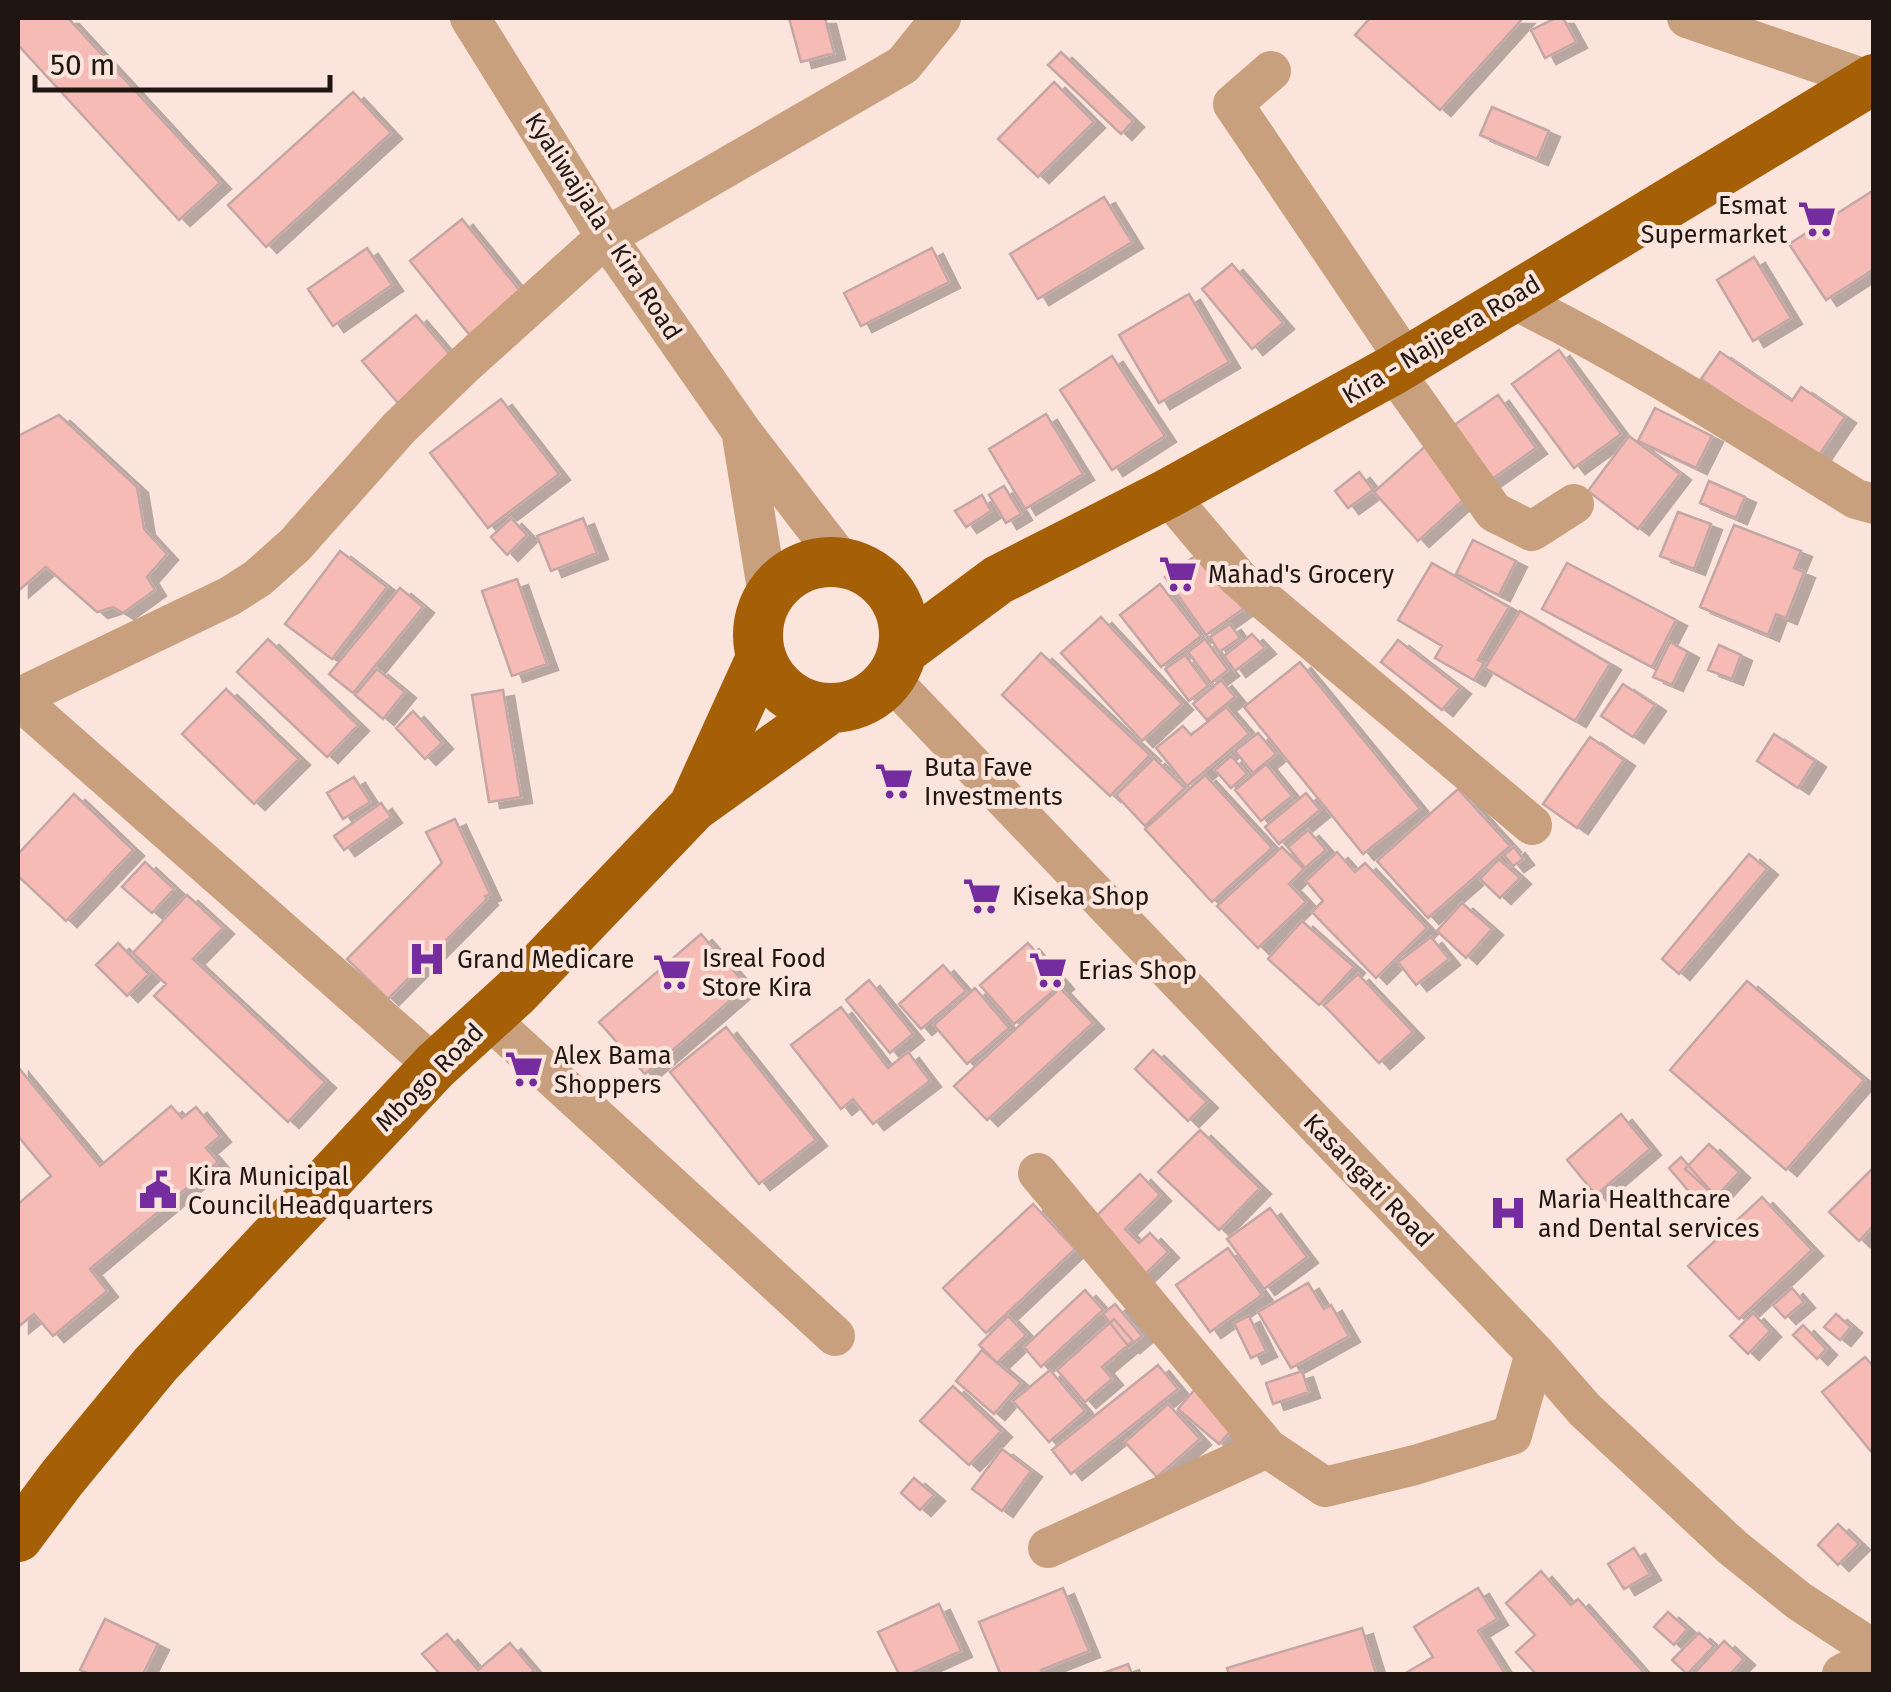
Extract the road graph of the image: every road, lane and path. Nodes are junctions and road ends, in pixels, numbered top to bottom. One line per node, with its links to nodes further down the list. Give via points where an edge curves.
1 (470, 18): 6 (street, Kyaliwajjala - Kira Road)
2 (941, 18): 6 (street, via 904,66)
3 (1687, 18): 5 (street)
4 (1271, 72): 8 (street, via 1233,104)
5 (1872, 80): 7 (main road, Kira - Najjeera Road)
6 (606, 237): 9 (street, Kyaliwajjala - Kira Road); 19 (street, via 464,365 258,578)
7 (1510, 298): 8 (main road, Kira - Najjeera Road); 12 (street)
8 (1400, 366): 10 (main road, Kira - Najjeera Road); 11 (street, via 1494,512 1532,531)
9 (742, 432): 13 (street, Kyaliwajjala - Kira Road); 16 (street, Kyaliwajjala - Kira Road)
10 (1167, 494): 14 (main road, Kira - Najjeera Road); 22 (street, via 1238,578)
11 (1574, 504)
12 (1874, 504)
13 (842, 562): 15 (main road); 16 (main road, via 814,563 788,574)
14 (998, 580): 15 (main road, Kira - Najjeera Road); 18 (main road, Kira - Najjeera Road)
15 (887, 586): 18 (main road, via 903,615)
16 (768, 595): 17 (main road, via 757,626)
17 (760, 660): 20 (main road, via 775,685 799,702); 21 (main road, Mbogo Road)
18 (898, 664): 20 (main road, via 863,702); 27 (street, Kasangati Road)
19 (18, 699): 24 (street)
20 (828, 710): 21 (main road, Mbogo Road)
21 (693, 808): 23 (main road, Mbogo Road)
22 (1532, 826)
23 (488, 1018): 24 (main road, Mbogo Road); 26 (street)
24 (435, 1066): 29 (main road, Mbogo Road, via 155,1365)
25 (1038, 1173): 28 (street)
26 (835, 1336)
27 (1535, 1353): 28 (street, via 1512,1435 1325,1487); 31 (street, Kasangati Road, via 1585,1410 1732,1546)
28 (1267, 1448): 30 (street)
29 (18, 1538)
30 (1048, 1548)
31 (1874, 1650)
32 (1874, 1658): 33 (street)
33 (1842, 1674)

